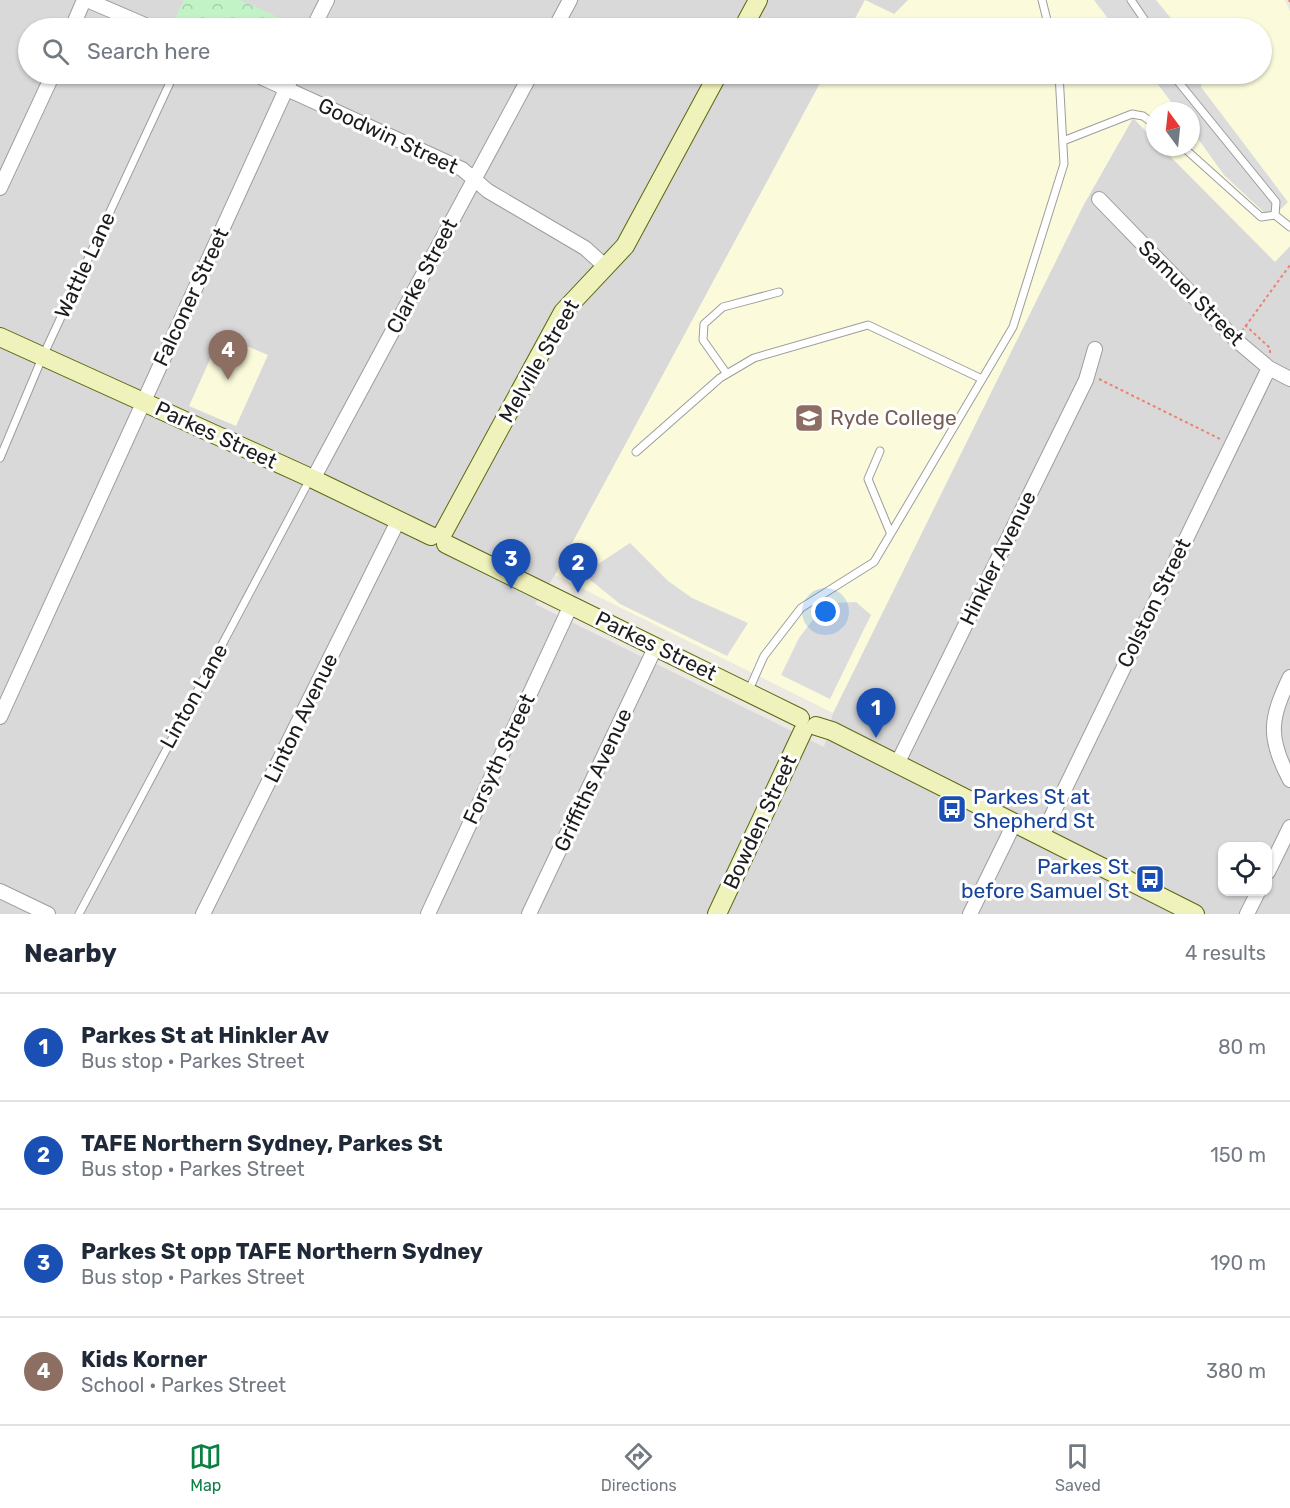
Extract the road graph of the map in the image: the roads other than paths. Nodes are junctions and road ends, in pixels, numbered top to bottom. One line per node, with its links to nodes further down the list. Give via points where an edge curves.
1 (86, 0): 7 (street); 8 (street)
2 (327, 0): 9 (street)
3 (570, 0): 10 (street)
4 (758, 0): 11 (street)
5 (1042, 0): 12 (lane)
6 (1131, 0): 13 (lane)
7 (77, 18)
8 (128, 18)
9 (319, 18)
10 (560, 18)
11 (748, 18)
12 (1046, 18)
13 (1143, 18)
14 (48, 84): 27 (street)
15 (169, 84): 35 (lane, Wattle Lane)
16 (277, 84): 22 (street, Goodwin Street)
17 (288, 84): 22 (street, Falconer Street)
18 (526, 84): 26 (street, Clarke Street)
19 (713, 84): 31 (street, Melville Street, via 625,246)
20 (1060, 84): 24 (lane)
21 (1180, 84): 29 (lane, via 1276,202)
22 (286, 88): 26 (street, Goodwin Street, via 462,169); 40 (street, Falconer Street)
23 (1146, 118): 24 (lane, via 1132,114)
24 (1063, 141): 38 (lane, via 1064,164 1013,327)
25 (1193, 156): 29 (lane, via 1261,217)
26 (474, 179): 31 (street, Goodwin Street, via 585,248); 44 (street, Clarke Street)
27 (0, 188)
28 (1099, 199): 36 (street, Samuel Street, via 1237,341)
29 (1275, 215): 30 (lane)
30 (1290, 226)
31 (606, 267): 47 (street, Melville Street, via 563,312)
32 (779, 292): 37 (lane, via 723,307 704,324 703,340)
33 (0, 337): 35 (street, Parkes Street)
34 (1095, 349): 54 (street, Hinkler Avenue, via 1088,374)
35 (42, 358): 40 (street, Parkes Street); 43 (lane, Wattle Lane)
36 (1269, 368): 39 (street, Samuel Street); 58 (street, Colston Street)
37 (727, 374): 38 (lane, via 754,358 868,325); 42 (lane)
38 (982, 379): 46 (lane)
39 (1290, 379)
40 (143, 402): 44 (street, Parkes Street); 52 (street, Falconer Street)
41 (880, 451): 46 (lane, via 868,479)
42 (636, 452)
43 (0, 458)
44 (312, 479): 45 (street, Parkes Street); 63 (lane, Linton Lane)
45 (398, 521): 47 (street, Parkes Street); 64 (street, Linton Avenue)
46 (891, 532): 51 (lane, via 874,562 801,608 764,656)
47 (440, 538): 48 (street, Parkes Street)
48 (571, 605): 49 (street, Parkes Street); 65 (street, Forsyth Street)
49 (656, 646): 51 (street, Parkes Street); 66 (street, Griffiths Avenue)
50 (1290, 677): 55 (street, via 1273,716 1272,731 1278,759)
51 (748, 692): 53 (street, Parkes Street)
52 (0, 717)
53 (807, 725): 54 (street, Parkes Street, via 832,731); 67 (street, Bowden Street)
54 (897, 764): 56 (street, Parkes Street)
55 (1290, 780)
56 (1014, 824): 58 (street, Parkes Street); 68 (street)
57 (1290, 827): 59 (street)
58 (1041, 838): 69 (street, Parkes Street)
59 (1272, 864)
60 (0, 891): 62 (street)
61 (1256, 896): 70 (street)
62 (48, 914)
63 (79, 914)
64 (203, 914)
65 (428, 914)
66 (529, 914)
67 (717, 914)
68 (970, 914)
69 (1195, 914)
70 (1247, 914)

